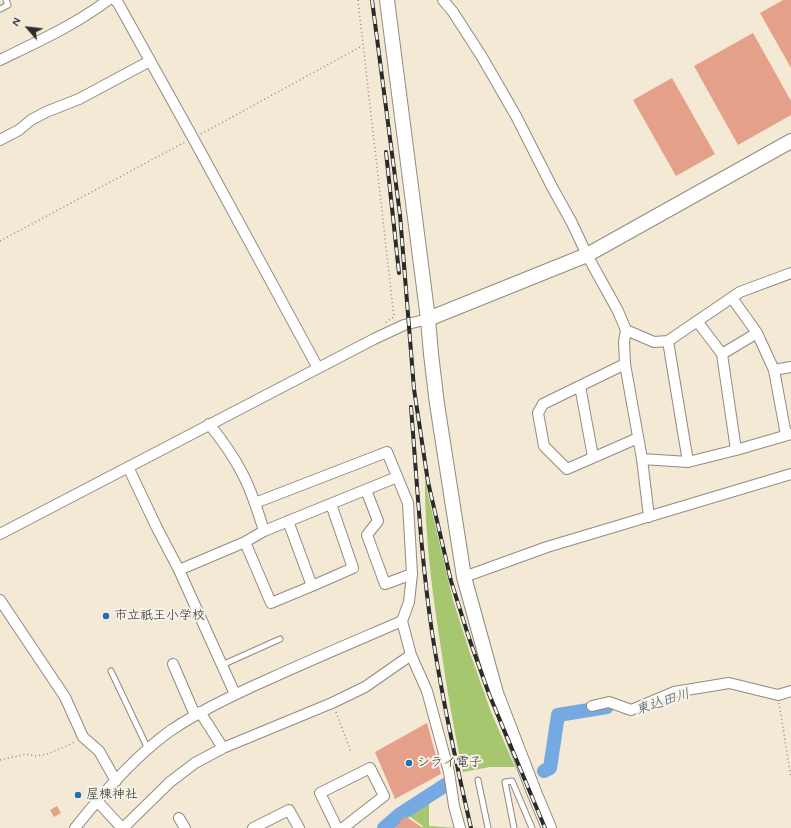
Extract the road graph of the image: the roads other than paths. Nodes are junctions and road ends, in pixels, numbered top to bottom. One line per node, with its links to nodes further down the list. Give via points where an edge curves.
1 (6, 0): 6 (lane, via 8,4)
2 (108, 0): 7 (street, via 59,31)
3 (115, 0): 8 (street)
4 (387, 0): 14 (street)
5 (443, 0): 11 (street, via 482,57 516,116)
6 (0, 9)
7 (0, 60)
8 (150, 61): 9 (street, via 79,99 46,112); 22 (street)
9 (0, 140)
10 (791, 141): 11 (street)
11 (587, 255): 14 (street); 16 (street)
12 (791, 273): 13 (street, via 740,292)
13 (732, 298): 15 (street); 17 (street)
14 (428, 319): 22 (street, via 389,331); 45 (street, via 437,404)
15 (698, 321): 18 (street); 19 (street)
16 (626, 330): 18 (street, via 654,342); 20 (street)
17 (757, 333): 19 (street); 23 (street)
18 (668, 341): 31 (street)
19 (722, 354): 28 (street)
20 (625, 364): 24 (street); 27 (street)
21 (791, 367): 23 (street)
22 (318, 368): 25 (street)
23 (774, 370): 26 (street)
24 (580, 386): 29 (street); 29 (street, via 543,404 538,413 539,420 544,446 567,469)
25 (209, 424): 32 (street); 36 (street, via 243,474)
26 (789, 434): 28 (street)
27 (638, 438): 29 (street); 30 (street)
28 (736, 450): 31 (street)
29 (593, 457)
30 (642, 459): 31 (street); 38 (street)
31 (688, 462)
32 (128, 467): 41 (street); 43 (street)
33 (791, 474): 38 (street)
34 (397, 477): 35 (street); 36 (street, via 387,452); 44 (street, via 408,504)
35 (366, 490): 37 (street); 44 (street, via 378,521 367,535 385,584)
36 (255, 503): 40 (street)
37 (331, 504): 39 (street); 46 (street, via 353,568)
38 (649, 517): 45 (street, via 547,547)
39 (288, 521): 40 (street); 46 (street)
40 (264, 531): 42 (street)
41 (1, 532)
42 (245, 542): 43 (street); 46 (street, via 271,603)
43 (178, 570): 52 (street)
44 (412, 574): 48 (street, via 409,602)
45 (464, 577): 75 (street, via 496,693)
46 (312, 586)
47 (0, 600): 61 (street, via 65,697 83,737 99,751)
48 (402, 621): 50 (street); 55 (street)
49 (280, 640): 52 (lane)
50 (411, 655): 58 (street, via 365,687); 71 (street, via 427,691 449,772)
51 (173, 664): 57 (street)
52 (222, 665): 55 (street)
53 (111, 672): 59 (lane)
54 (791, 691): 56 (street, via 778,695 729,683 674,692 631,710 609,702)
55 (235, 694): 57 (street)
56 (592, 706)
57 (197, 713): 58 (street); 59 (street)
58 (223, 748): 65 (street, via 195,763 170,782)
59 (148, 749): 61 (street)
60 (478, 780): 72 (lane)
61 (116, 781): 62 (street)
62 (97, 801): 64 (street); 65 (street)
63 (179, 818): 66 (street)
64 (77, 827)
65 (123, 828)
66 (185, 828)
67 (253, 828): 68 (street, via 288,810)
68 (299, 828)
69 (337, 828): 70 (street, via 320,793 370,768 384,796)
70 (343, 828)
71 (460, 828)
72 (488, 828)
73 (514, 828): 74 (lane, via 504,782 512,781)
74 (532, 828)
75 (549, 828)

